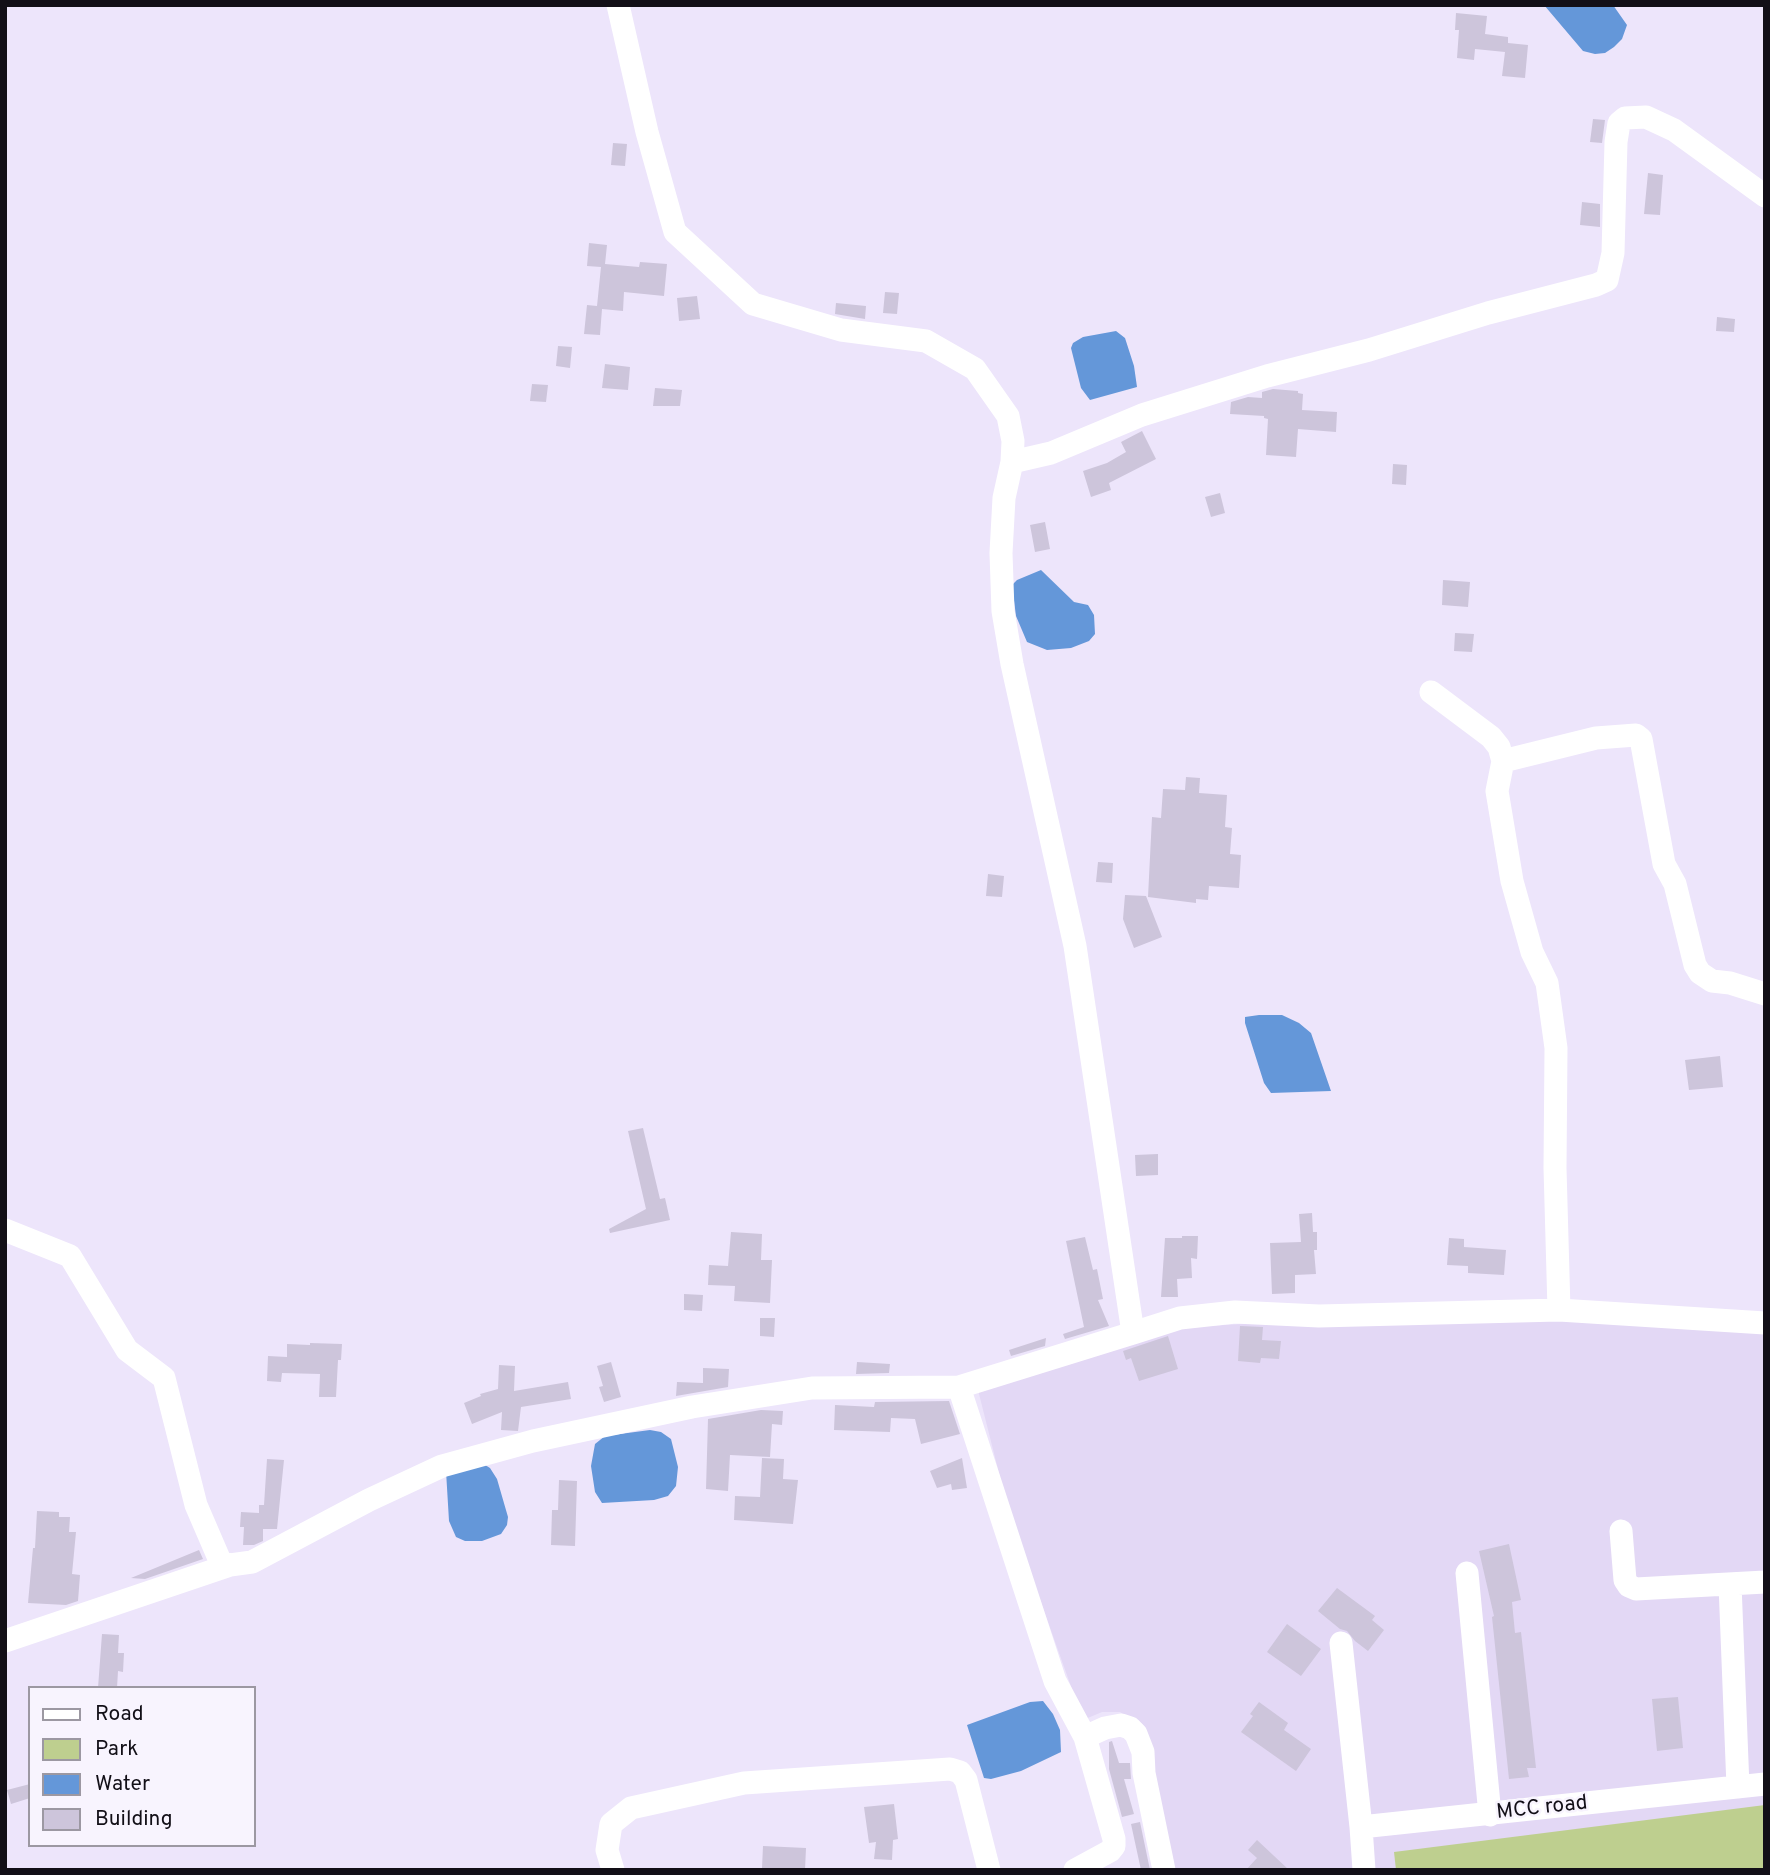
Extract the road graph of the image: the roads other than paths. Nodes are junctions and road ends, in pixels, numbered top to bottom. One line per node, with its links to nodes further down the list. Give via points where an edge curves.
1 (618, 5): 3 (street, via 675,232 753,304 841,330 926,341 975,369 1008,416)
2 (1765, 196): 3 (street, via 1674,130 1646,117 1625,118 1619,122 1615,142 1613,253 1607,280 1267,376 1142,415 1051,453)
3 (1012, 462): 10 (street, via 1004,498 1003,611 1075,946)
4 (1432, 692): 5 (street, via 1491,737)
5 (1503, 761): 6 (street, via 1596,738 1636,735 1641,739 1664,864 1675,884 1695,965 1712,981); 8 (street, via 1497,791 1512,881 1532,952 1547,983 1556,1048)
6 (1765, 994)
7 (5, 1230): 13 (street, via 69,1256 127,1350 164,1378 196,1505 220,1563)
8 (1559, 1310): 9 (street); 10 (street, via 1319,1316 1235,1312 1180,1318)
9 (1765, 1323)
10 (1133, 1333): 11 (street)
11 (959, 1387): 13 (street, via 811,1388 692,1407 533,1441 442,1466 252,1562); 19 (street, via 1055,1681)
12 (1622, 1531): 16 (street, via 1629,1586)
13 (230, 1565): 17 (street)
14 (1466, 1573): 22 (street)
15 (1765, 1582): 16 (street)
16 (1730, 1584): 21 (street)
17 (5, 1640)
18 (1341, 1643): 23 (street)
19 (1085, 1737): 26 (street, via 1114,1846); 27 (street, via 1121,1725 1136,1734)
20 (1765, 1784): 21 (street, MCC road)
21 (1738, 1787): 22 (street, MCC road)
22 (1490, 1815): 23 (street, MCC road)
23 (1361, 1827): 28 (street)
24 (613, 1870): 25 (street, via 607,1850 611,1824 631,1808 744,1783 950,1769 966,1780)
25 (989, 1870)
26 (1074, 1870)
27 (1164, 1870)
28 (1364, 1870)

